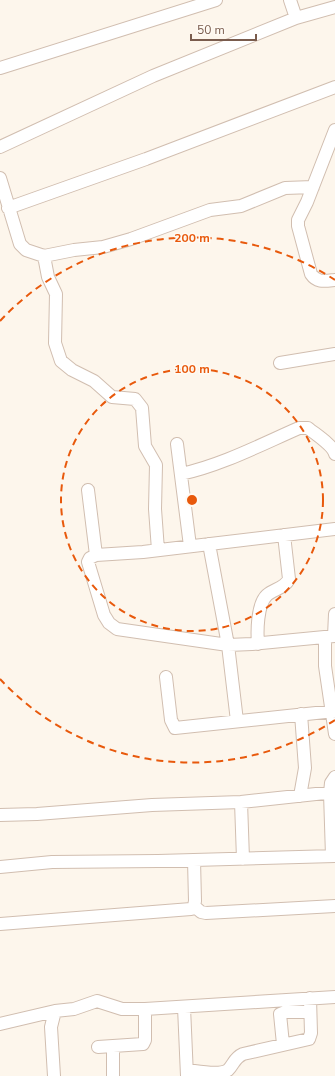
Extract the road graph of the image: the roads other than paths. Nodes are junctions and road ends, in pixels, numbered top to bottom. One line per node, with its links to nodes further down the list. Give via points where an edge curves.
1 (216, 0): 5 (street)
2 (290, 0): 4 (street)
3 (335, 7): 4 (street)
4 (296, 18): 8 (street, via 153,76)
5 (0, 68)
6 (335, 87): 11 (street)
7 (335, 130): 10 (street)
8 (0, 147)
9 (0, 178): 11 (street)
10 (313, 187): 12 (street, via 285,188 241,206 210,210 103,247); 13 (street, via 298,220 298,226 314,279)
11 (8, 208): 12 (street, via 20,244 30,252)
12 (44, 256): 24 (street, via 48,277 56,294 55,343 61,361 94,381 112,397 135,399 142,408 143,439 156,465 155,508)
13 (335, 280)
14 (335, 354): 15 (street)
15 (280, 362)
16 (177, 444): 18 (street)
17 (335, 454): 18 (street, via 332,446 308,428 299,428 204,469)
18 (181, 474): 23 (street)
19 (88, 490): 25 (street)
20 (335, 529): 21 (street)
21 (284, 535): 22 (street); 28 (street, via 288,579 287,583 264,599 258,626)
22 (209, 544): 23 (street); 29 (street)
23 (190, 546): 24 (street)
24 (158, 550): 25 (street)
25 (96, 555): 29 (street, via 90,558 88,568 104,615 117,629)
26 (335, 614): 27 (street)
27 (331, 637): 28 (street); 31 (street, via 325,666)
28 (258, 644): 29 (street)
29 (228, 645): 33 (street)
30 (166, 677): 33 (street, via 171,720 175,728)
31 (334, 711): 32 (street); 34 (street)
32 (301, 714): 33 (street); 37 (street, via 306,768)
33 (237, 721)
34 (335, 734)
35 (335, 777): 36 (street, via 331,783)
36 (332, 793): 37 (street); 40 (street)
37 (300, 796): 38 (street)
38 (241, 802): 39 (street); 41 (street)
39 (0, 814)
40 (333, 856): 41 (street)
41 (243, 859): 42 (street)
42 (194, 860): 43 (street, via 52,862); 44 (street)
43 (0, 867)
44 (194, 906): 45 (street, via 206,913); 46 (street, via 187,910)
45 (335, 906)
46 (0, 924)
47 (335, 997): 48 (street)
48 (310, 998): 49 (street); 52 (street)
49 (184, 1007): 50 (street); 57 (street)
50 (145, 1010): 51 (street, via 122,1009 97,1001 74,1009); 55 (street, via 143,1044)
51 (55, 1011): 53 (street); 58 (street, via 51,1027)
52 (310, 1012): 54 (street, via 312,1033 309,1040); 54 (street, via 280,1014)
53 (0, 1024)
54 (283, 1044): 57 (street, via 235,1057 229,1069 221,1073)
55 (113, 1046): 56 (street); 59 (street)
56 (98, 1047)
57 (187, 1073)
58 (54, 1076)
59 (113, 1076)

